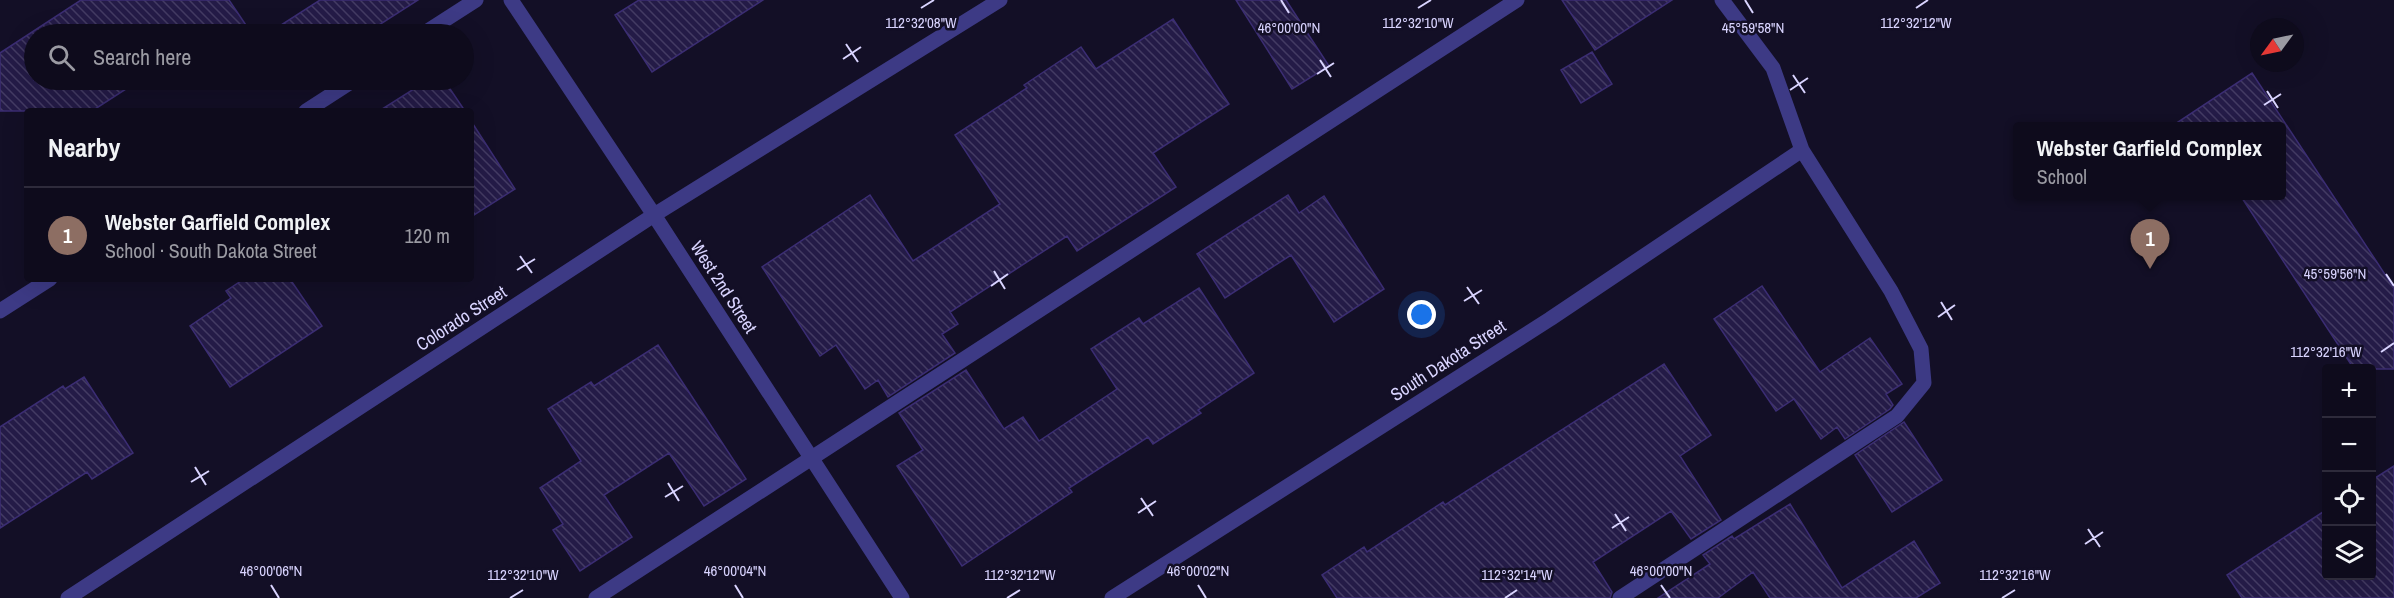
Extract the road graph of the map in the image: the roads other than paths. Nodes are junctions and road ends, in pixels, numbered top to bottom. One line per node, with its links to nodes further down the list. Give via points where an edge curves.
1 (476, 0): 6 (street)
2 (511, 0): 10 (street, West 2nd Street)
3 (1000, 0): 10 (street, Colorado Street)
4 (1516, 0): 13 (street)
5 (1722, 0): 9 (street, via 1773,68)
6 (439, 24)
7 (339, 90): 8 (street)
8 (311, 108)
9 (1802, 150): 17 (street, South Dakota Street, via 1550,319); 18 (street, via 1891,291 1921,349 1924,383 1897,416)
10 (654, 215): 13 (street, West 2nd Street); 14 (street, Colorado Street)
11 (45, 282): 12 (street)
12 (0, 311)
13 (810, 457): 15 (street); 16 (street, West 2nd Street)
14 (68, 598)
15 (596, 598)
16 (902, 598)
17 (1112, 598)
18 (1620, 598)

